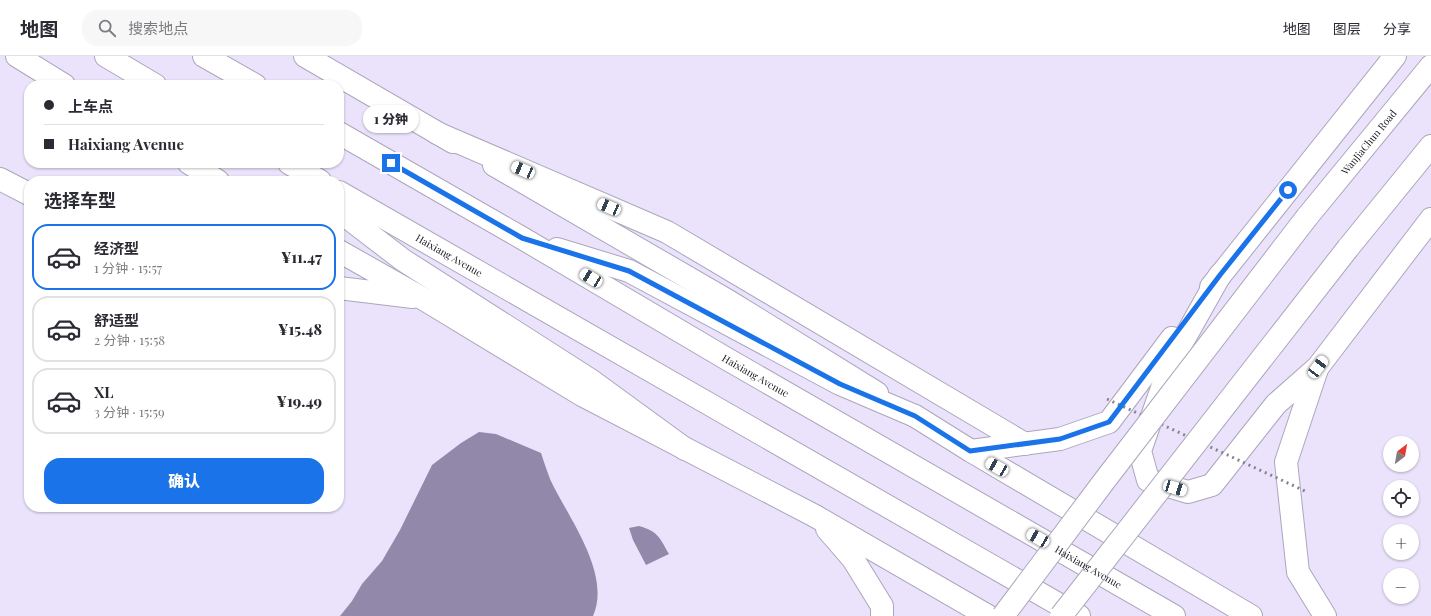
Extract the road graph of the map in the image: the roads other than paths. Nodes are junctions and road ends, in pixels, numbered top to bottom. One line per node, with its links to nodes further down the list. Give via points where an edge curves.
1 (17, 56): 7 (main road)
2 (106, 56): 8 (main road)
3 (204, 56): 9 (main road)
4 (305, 56): 10 (main road)
5 (1394, 56): 26 (main road)
6 (1431, 66): 37 (main road, WanJiaChun Road, bridge, via 1307,217)
7 (56, 80)
8 (147, 80)
9 (246, 80)
10 (437, 133): 30 (main road, via 730,302); 31 (main road, via 667,232)
11 (344, 136): 24 (main road, Haixiang Avenue)
12 (1431, 146): 38 (main road, bridge, via 1348,248)
13 (197, 168): 16 (main road)
14 (283, 168): 17 (main road)
15 (298, 168): 18 (main road)
16 (210, 176)
17 (294, 176)
18 (311, 176)
19 (0, 179): 20 (main road)
20 (24, 191)
21 (344, 195): 39 (main road, Haixiang Avenue)
22 (344, 215): 32 (main road, via 403,260 589,379)
23 (1431, 219): 29 (main road)
24 (522, 238): 30 (main road, via 629,271 840,384); 40 (main road, Haixiang Avenue)
25 (344, 254): 28 (main road)
26 (1220, 275): 29 (main road, via 1171,362 1140,451 1148,480 1188,492 1212,485 1276,404); 31 (main road, via 1109,422 1060,439)
27 (344, 289): 28 (main road)
28 (422, 298): 32 (main road, via 582,395)
29 (1318, 367): 42 (main road, via 1286,462 1298,572)
30 (915, 416): 33 (main road)
31 (1025, 444): 33 (main road)
32 (686, 450): 34 (main road)
33 (970, 451): 41 (main road)
34 (815, 516): 35 (main road, via 853,559); 36 (main road)
35 (880, 613)
36 (988, 616)
37 (1003, 616)
38 (1061, 616)
39 (1079, 616)
40 (1174, 616)
41 (1251, 616)
42 (1326, 616)

